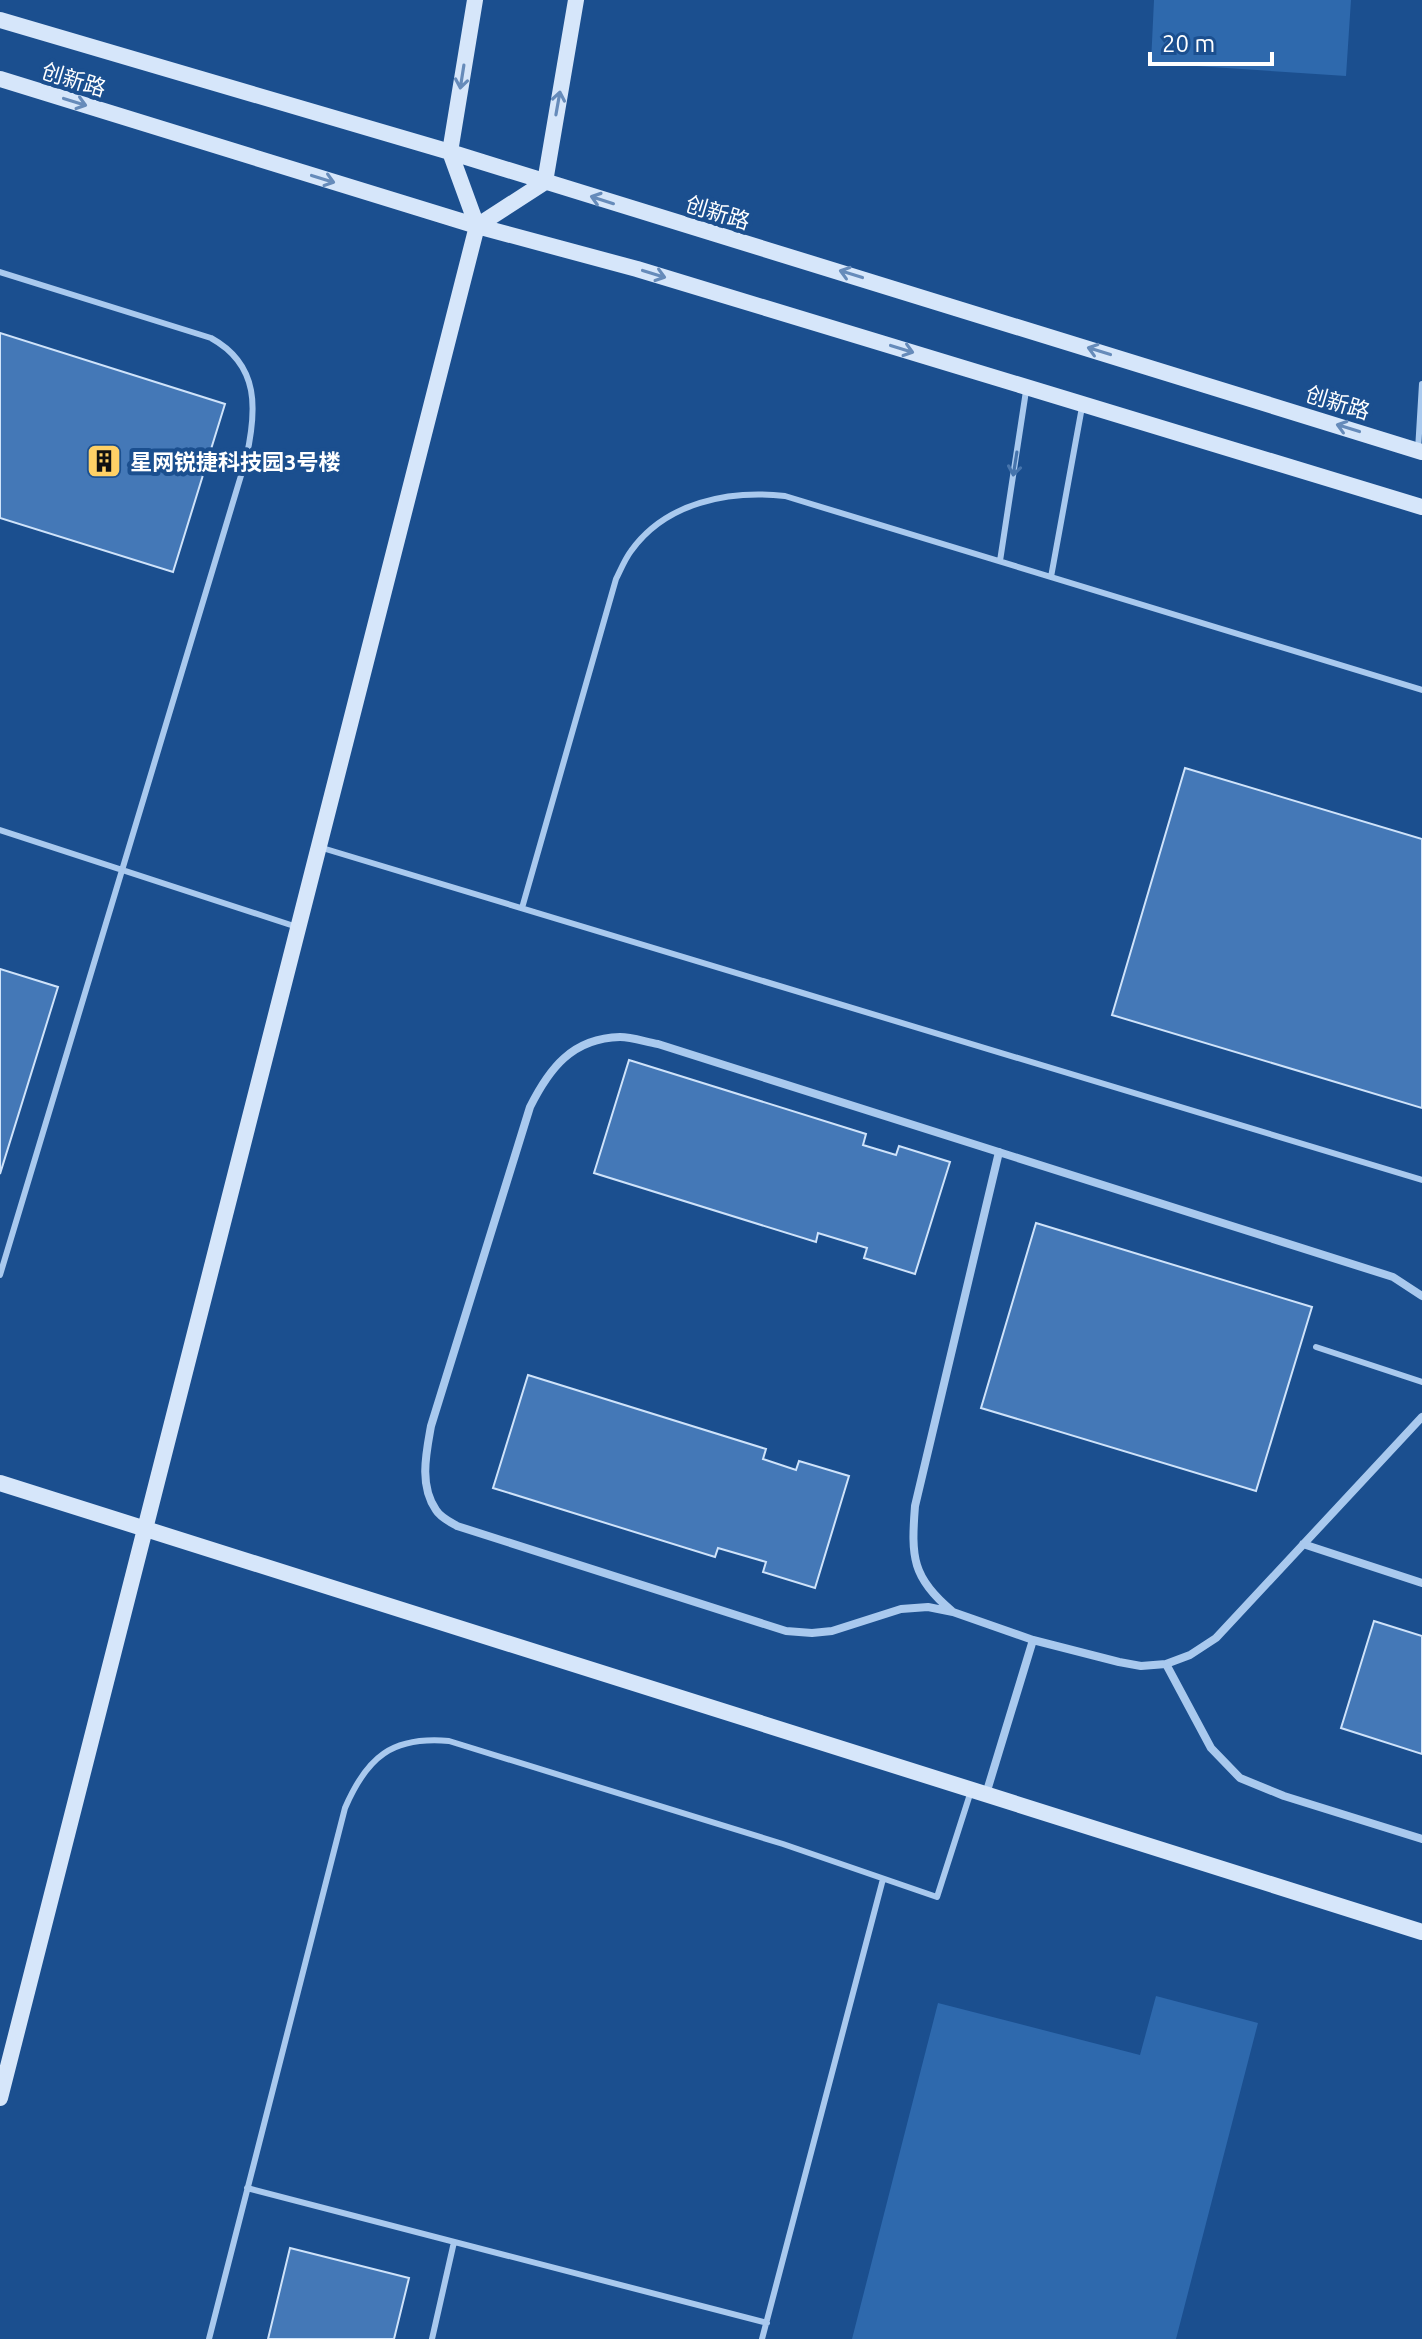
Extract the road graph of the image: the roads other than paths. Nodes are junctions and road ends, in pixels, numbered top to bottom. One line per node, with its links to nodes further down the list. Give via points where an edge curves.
1 (475, 0): 5 (street, one-way to 5)
2 (576, 0): 6 (street, one-way to 2)
3 (0, 20): 5 (street, 创新路)
4 (0, 79): 7 (street, 创新路, one-way to 7)
5 (450, 152): 6 (street, 创新路); 7 (street)
6 (545, 182): 7 (street); 12 (street, 创新路, one-way to 6)
7 (477, 226): 10 (street, 创新路, one-way to 10); 18 (street)
8 (0, 272): 19 (lane, via 211,338 230,349 253,395 246,459)
9 (1422, 384): 12 (lane)
10 (1027, 387): 11 (street, 创新路); 14 (lane, one-way to 14)
11 (1083, 404): 13 (street, 创新路); 15 (lane)
12 (1420, 451)
13 (1422, 507)
14 (1000, 561): 15 (lane); 20 (lane, via 785,496 754,493 697,503 672,515 631,550 616,579)
15 (1051, 577): 16 (lane)
16 (1422, 690)
17 (0, 830): 19 (lane)
18 (318, 846): 20 (lane); 21 (street)
19 (124, 870): 21 (lane); 24 (lane)
20 (522, 908): 23 (lane)
21 (297, 927): 30 (street)
22 (999, 1152): 25 (street, via 1393,1277); 33 (street, via 915,1506 919,1575); 33 (street, via 658,1044 621,1037 567,1054 546,1075 530,1107 425,1459 427,1488 437,1512 457,1526 786,1631 832,1631 901,1609)
23 (1422, 1180)
24 (0, 1275)
25 (1422, 1296)
26 (1316, 1347): 27 (lane)
27 (1422, 1382)
28 (1422, 1417): 31 (street)
29 (0, 1483): 30 (street)
30 (143, 1528): 36 (street); 40 (street)
31 (1303, 1544): 32 (street); 35 (street, via 1216,1638)
32 (1422, 1583)
33 (953, 1612): 34 (street)
34 (1033, 1640): 35 (street, via 1141,1666); 36 (street)
35 (1166, 1664): 37 (street, via 1211,1748 1240,1778)
36 (979, 1792): 38 (lane, via 937,1897); 39 (street)
37 (1422, 1839)
38 (883, 1879): 41 (lane, via 449,1741 420,1739 389,1750 369,1765 345,1808); 43 (lane)
39 (1422, 1932)
40 (0, 2098)
41 (247, 2188): 42 (lane); 44 (lane)
42 (454, 2242): 43 (lane); 45 (lane)
43 (767, 2323): 46 (lane)
44 (209, 2339)
45 (432, 2339)
46 (762, 2339)

